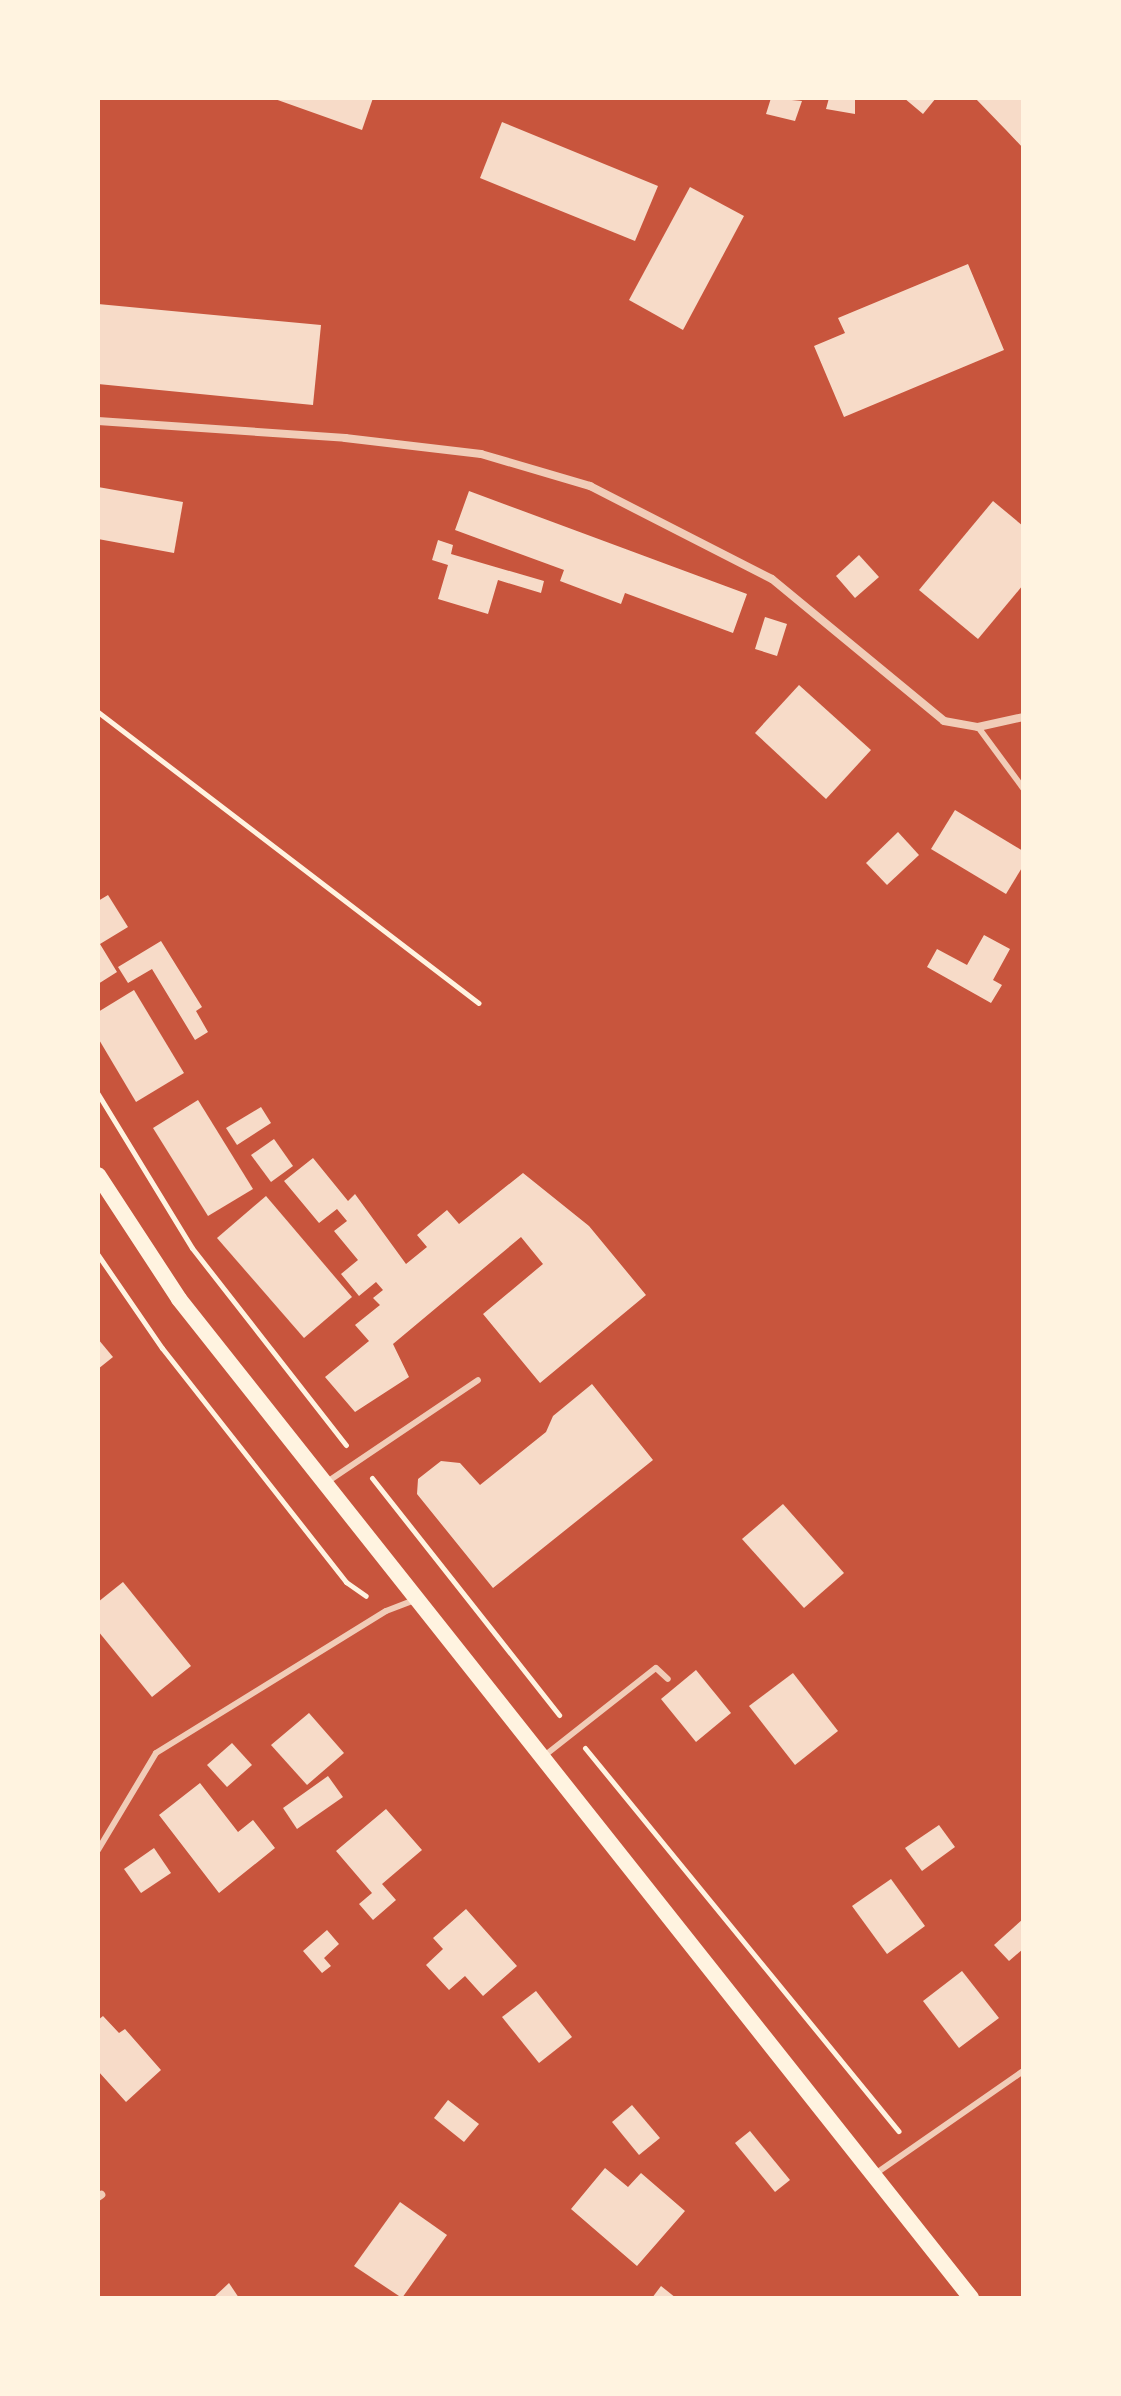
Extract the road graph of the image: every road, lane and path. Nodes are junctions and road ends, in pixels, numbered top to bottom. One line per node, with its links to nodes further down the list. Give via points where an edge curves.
1 (98, 421): 4 (street, via 345,438 481,454 590,486 772,579 944,721)
2 (98, 712): 6 (path)
3 (1023, 717): 4 (street)
4 (978, 727): 5 (lane)
5 (1023, 788)
6 (478, 1003)
7 (98, 1094): 11 (path, via 192,1248)
8 (98, 1175): 12 (main road, via 179,1299)
9 (98, 1255): 14 (path, via 162,1348 346,1582)
10 (478, 1380): 11 (lane)
11 (357, 1459): 12 (lane); 16 (path)
12 (324, 1484): 13 (main road)
13 (415, 1600): 14 (lane); 17 (main road)
14 (386, 1611): 18 (lane, via 156,1753)
15 (668, 1679): 16 (lane, via 656,1668)
16 (574, 1735): 17 (lane); 20 (path)
17 (541, 1758): 21 (main road)
18 (98, 1850)
19 (1023, 2071): 20 (lane)
20 (912, 2148): 21 (lane)
21 (873, 2176): 22 (main road)
22 (971, 2298)

